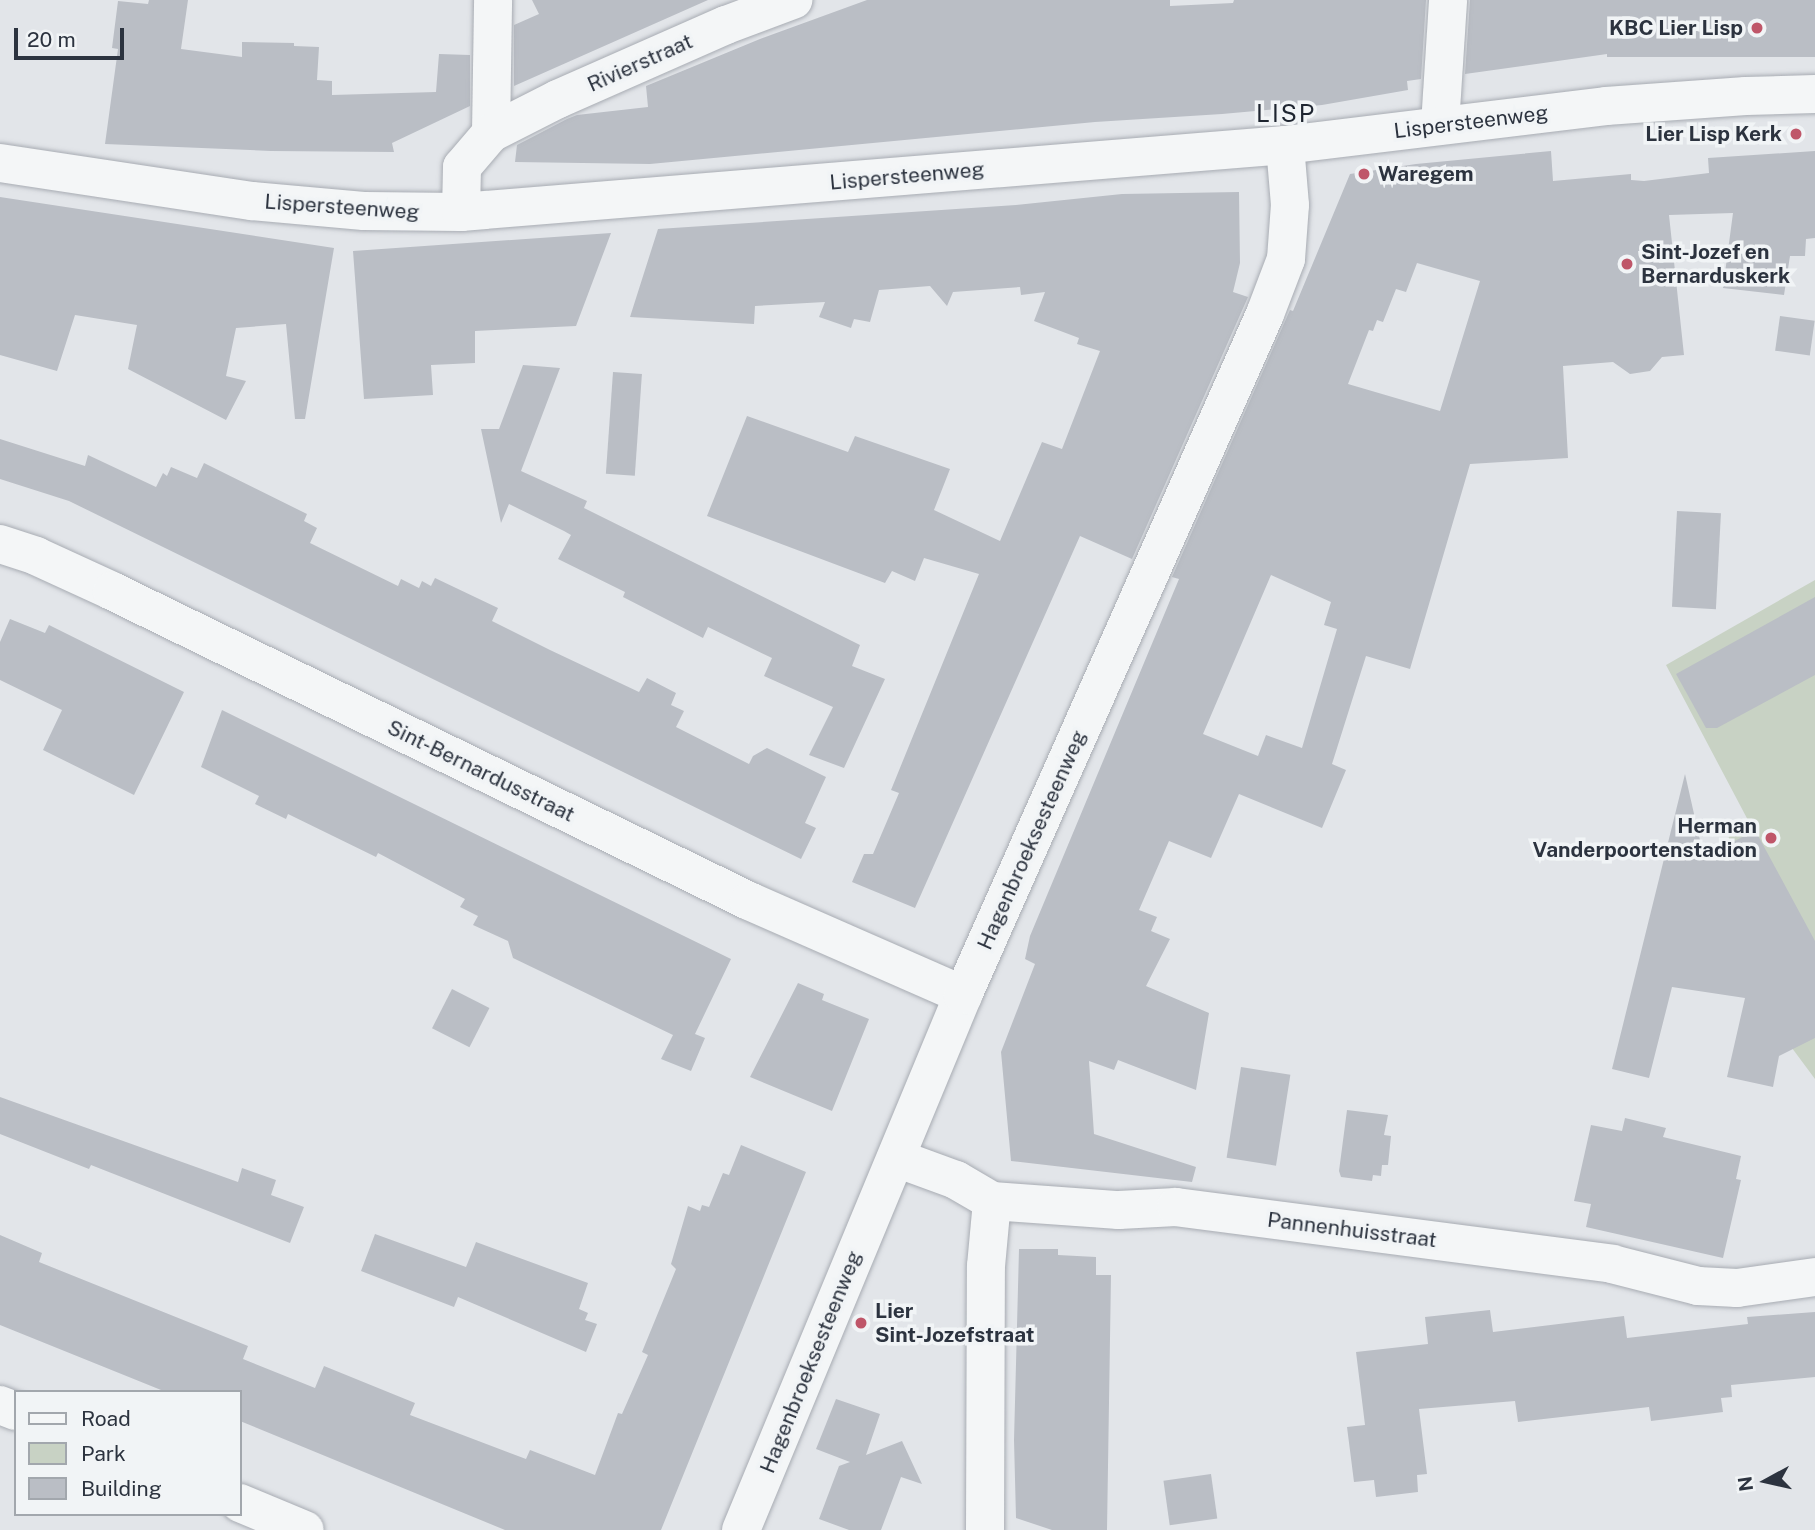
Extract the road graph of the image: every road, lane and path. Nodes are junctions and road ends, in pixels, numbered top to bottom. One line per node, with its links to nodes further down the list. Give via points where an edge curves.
1 (493, 0): 6 (street)
2 (793, 0): 6 (street, Rivierstraat, via 726,25)
3 (1448, 0): 5 (street)
4 (1815, 94): 5 (street, Lispersteenweg, via 1619,105)
5 (1440, 125): 7 (street, Lispersteenweg)
6 (491, 133): 9 (street, Rivierstraat, via 462,167)
7 (1285, 145): 9 (street, Lispersteenweg); 11 (street, Hagenbroeksesteenweg, via 1290,205 1286,259)
8 (0, 163): 9 (street, Lispersteenweg, via 252,201 364,211)
9 (461, 212)
10 (0, 544): 11 (street, Sint-Bernardusstraat, via 125,597 749,901)
11 (963, 995): 12 (street, Hagenbroeksesteenweg)
12 (895, 1158): 13 (street, Pannenhuisstraat, via 956,1180); 17 (street, Hagenbroeksesteenweg)
13 (992, 1201): 14 (street, Pannenhuisstraat, via 1119,1210 1176,1207 1612,1264 1698,1286 1737,1288); 18 (street, via 986,1266)
14 (1815, 1277)
15 (242, 1504): 16 (street)
16 (305, 1530)
17 (741, 1530)
18 (985, 1530)

